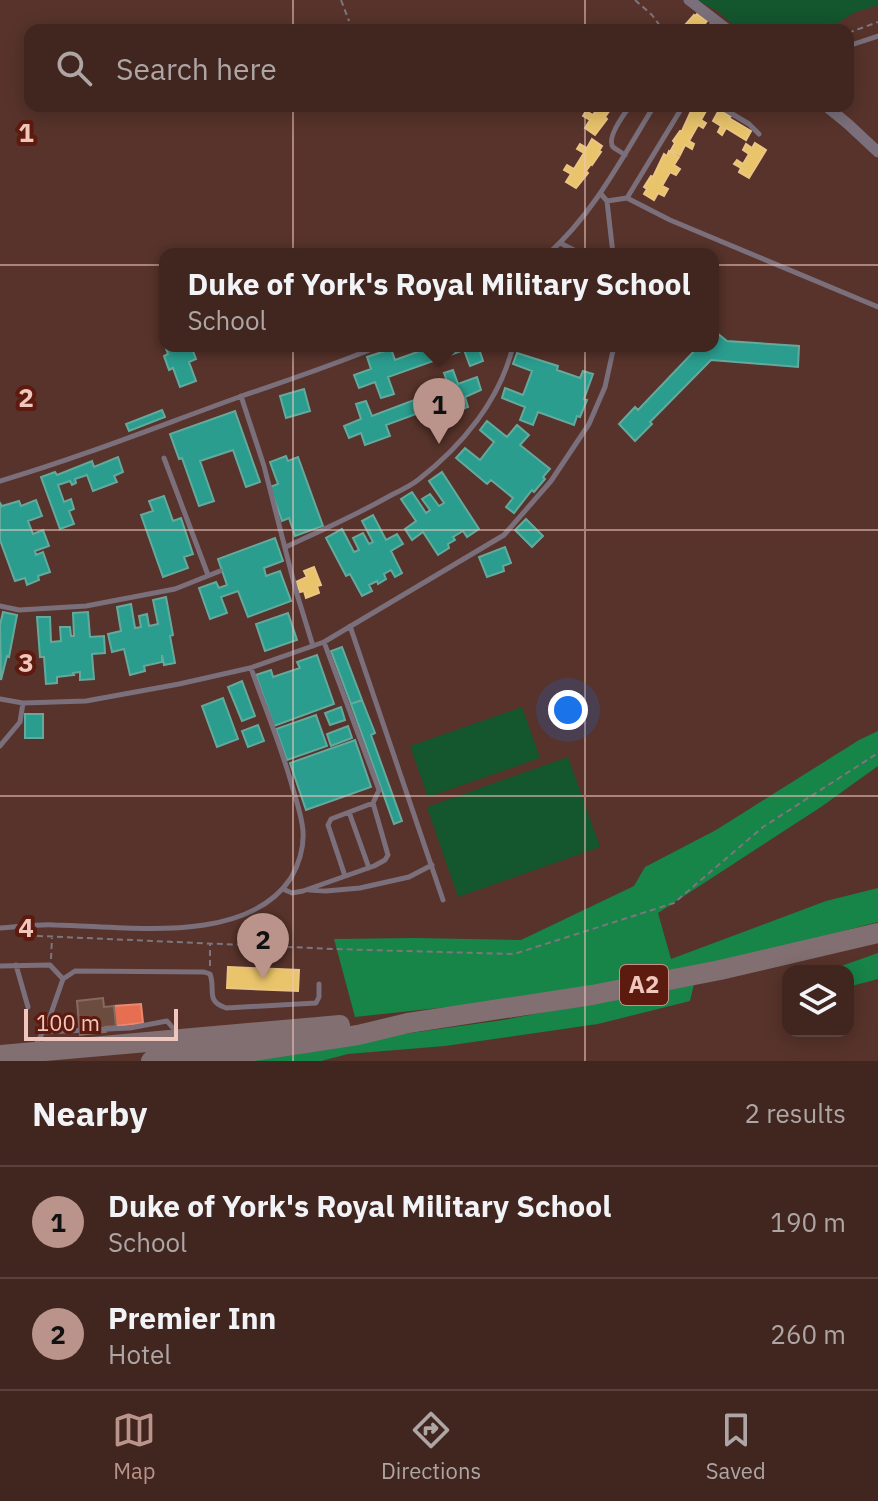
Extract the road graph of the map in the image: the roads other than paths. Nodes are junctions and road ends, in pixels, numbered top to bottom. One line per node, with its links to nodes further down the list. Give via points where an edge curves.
1 (689, 0): 2 (street)
2 (710, 24)
3 (878, 36): 4 (lane)
4 (854, 44)
5 (626, 112): 12 (lane, via 611,140)
6 (650, 112): 12 (lane)
7 (679, 112): 14 (lane)
8 (729, 112): 10 (lane)
9 (833, 112): 11 (street)
10 (759, 134)
11 (878, 152)
12 (625, 155): 13 (lane)
13 (601, 194): 15 (lane); 16 (lane)
14 (627, 198): 15 (lane); 20 (lane)
15 (607, 201): 19 (lane)
16 (560, 243): 17 (lane); 18 (lane)
17 (555, 248)
18 (570, 248)
19 (612, 248)
20 (878, 307)
21 (365, 352): 24 (lane)
22 (511, 352): 27 (lane, via 491,401 458,446 416,482)
23 (613, 352): 31 (lane, via 589,424 551,481 504,535)
24 (241, 396): 26 (lane); 27 (lane)
25 (164, 458): 29 (lane)
26 (0, 481)
27 (286, 547): 33 (lane)
28 (220, 571): 29 (lane)
29 (208, 575): 30 (lane, via 175,589 86,606)
30 (0, 606)
31 (350, 626): 32 (lane); 40 (lane)
32 (324, 642): 33 (lane); 38 (lane, via 379,790)
33 (313, 646): 34 (lane)
34 (250, 668): 36 (lane, via 86,701); 43 (lane, via 301,816 300,858)
35 (0, 699): 36 (lane)
36 (23, 703): 37 (lane, via 20,722)
37 (0, 746)
38 (373, 803): 39 (lane); 41 (lane, via 388,855)
39 (349, 812): 41 (lane); 42 (lane, via 328,825)
40 (432, 865): 44 (lane, via 409,877 360,888); 45 (lane)
41 (369, 868): 42 (lane)
42 (345, 876): 44 (lane)
43 (283, 889): 44 (lane); 46 (lane, via 245,914 193,927)
44 (306, 890)
45 (443, 900)
46 (0, 928)
47 (878, 933): 53 (highway, A2, via 606,992)
48 (16, 965): 49 (lane); 50 (lane, via 50,965); 52 (lane)
49 (0, 966)
50 (63, 979): 51 (lane, via 75,971 204,972 210,974 216,1005 226,1008 316,1003); 54 (lane)
51 (319, 984)
52 (28, 1007)
53 (408, 1023): 55 (highway, A2); 58 (highway, A2, via 253,1051)
54 (42, 1032): 55 (lane, via 167,1021); 56 (lane)
55 (183, 1039): 56 (highway, A2)
56 (31, 1053): 57 (highway, A2)
57 (0, 1055)
58 (151, 1061)

